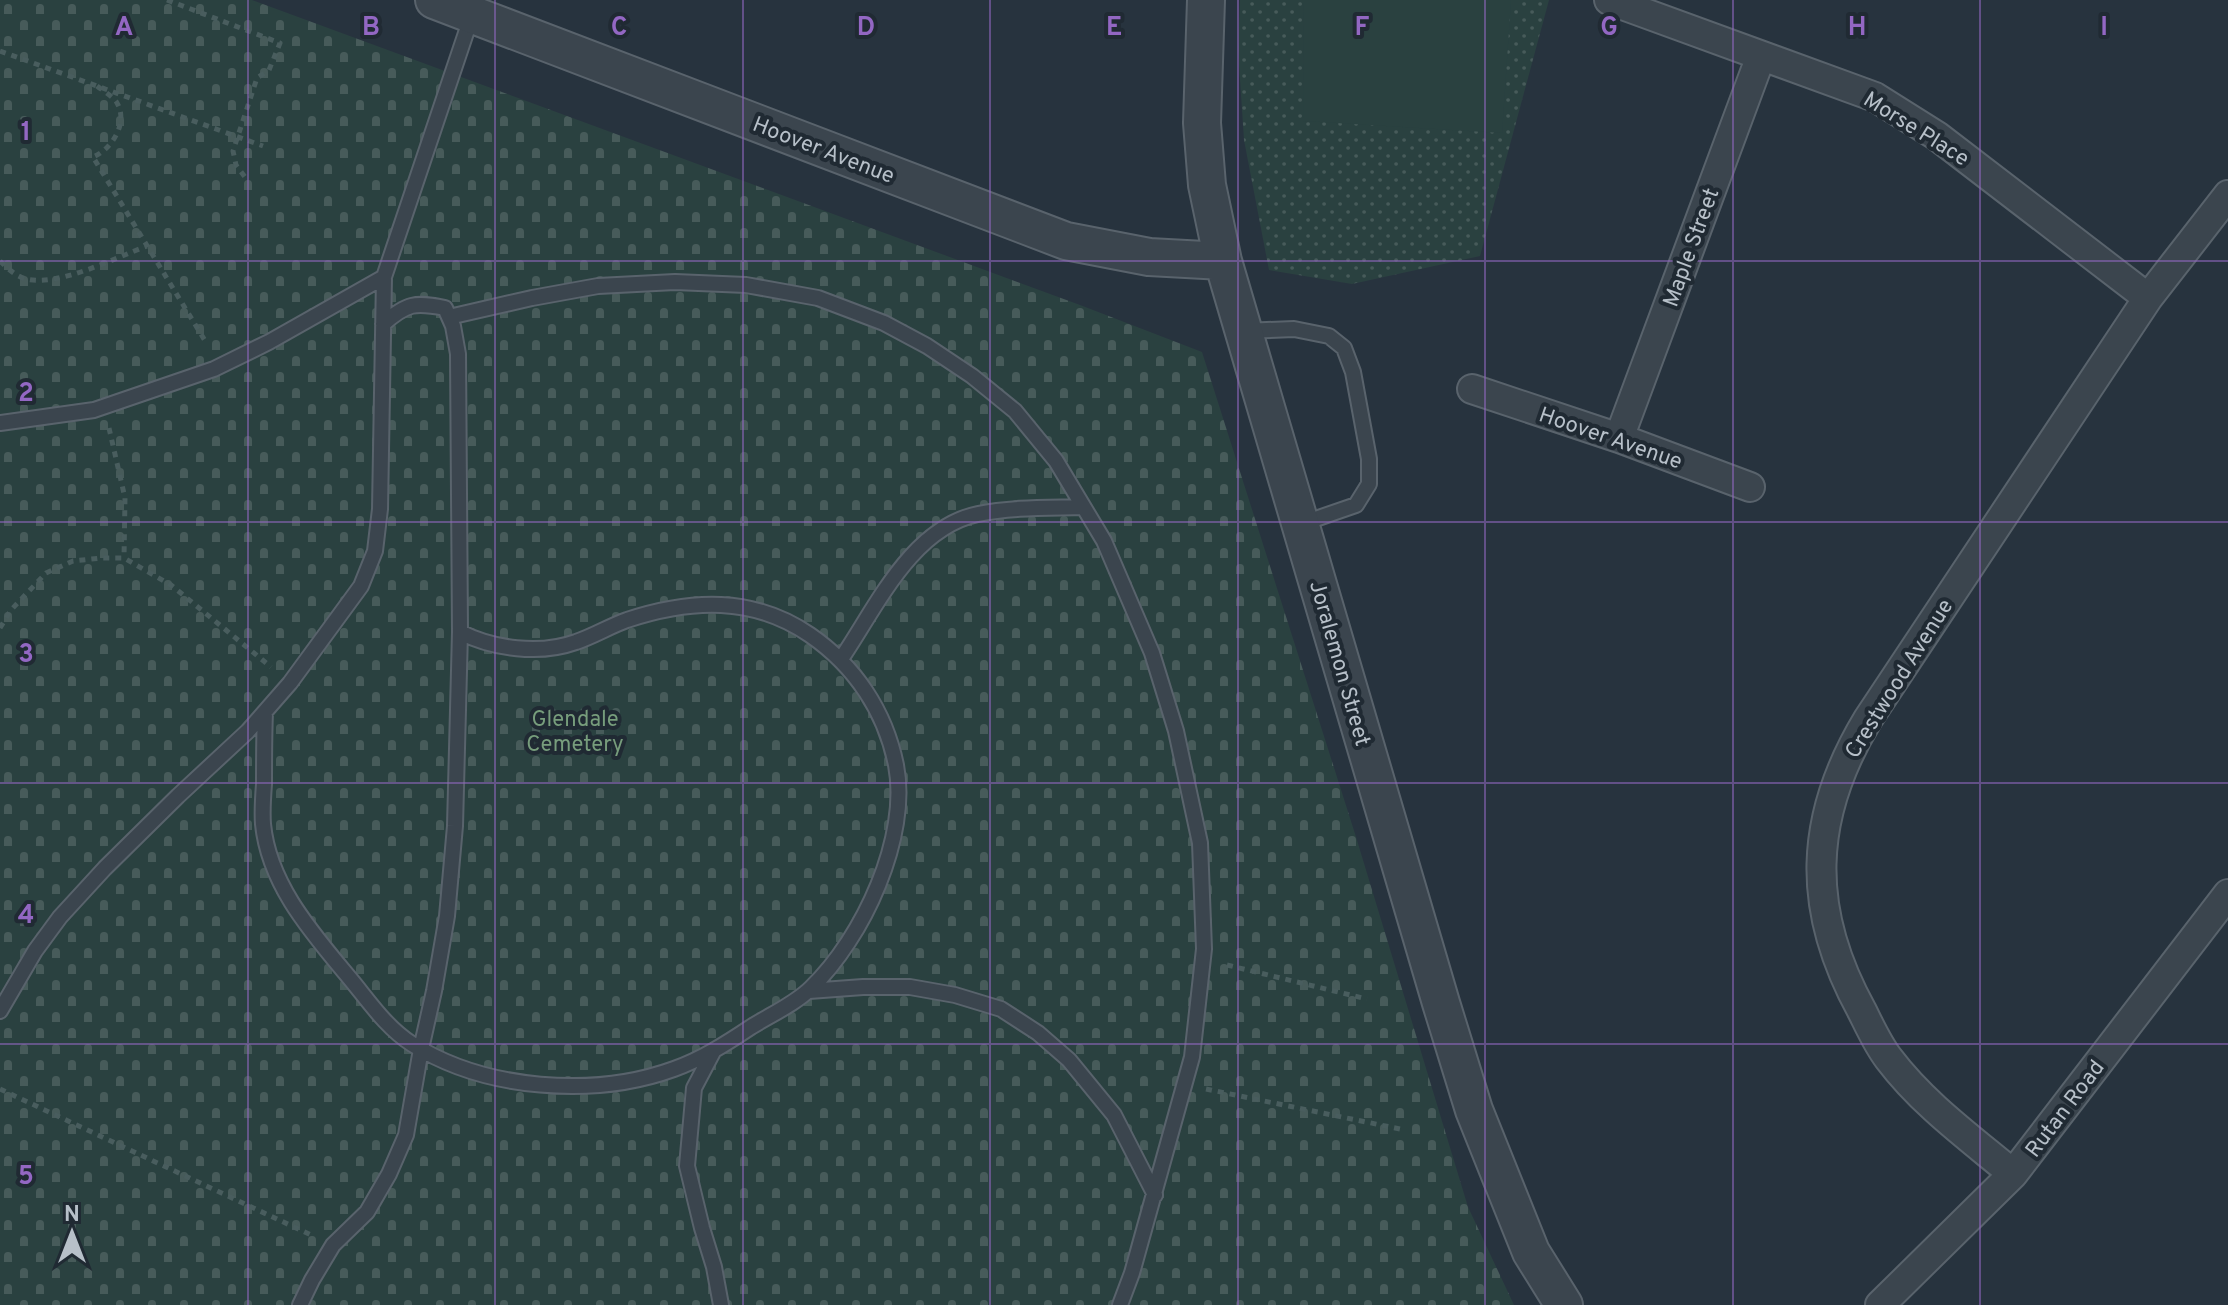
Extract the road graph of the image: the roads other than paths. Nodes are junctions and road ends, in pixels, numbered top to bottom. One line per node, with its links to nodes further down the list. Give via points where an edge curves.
1 (434, 0): 4 (street, Hoover Avenue)
2 (1206, 0): 7 (street, Joralemon Street, via 1202,123 1207,185)
3 (1609, 0): 5 (street, Morse Place)
4 (473, 14): 7 (street, Hoover Avenue, via 1066,241 1149,257); 8 (lane)
5 (1761, 56): 9 (street, Morse Place, via 1875,97 1937,136); 15 (street, Maple Street)
6 (2228, 195): 9 (street, Crestwood Avenue)
7 (1223, 261): 12 (street, Joralemon Street)
8 (384, 277): 11 (lane); 14 (lane, via 220,366 104,407)
9 (2148, 298): 27 (street, Crestwood Avenue, via 1861,730 1842,767 1826,820 1823,902 1850,990 1887,1058 1932,1106)
10 (449, 317): 11 (lane, via 445,308 423,304 401,308); 17 (lane, via 598,286 675,282 746,285 818,298 884,323 972,376 1015,411 1056,461); 19 (lane, via 458,354)
11 (383, 324): 21 (lane, via 375,551 361,586)
12 (1244, 331): 18 (street, Joralemon Street); 18 (lane, via 1294,329 1329,336 1344,348 1353,372 1369,484 1356,505)
13 (1472, 389): 15 (street, Hoover Avenue)
14 (0, 423)
15 (1619, 438): 16 (street, Hoover Avenue)
16 (1750, 487)
17 (1083, 507): 20 (lane, via 976,514 940,528 911,555); 28 (lane, via 1104,541 1152,653 1176,731 1200,843 1203,960 1192,1057)
18 (1301, 524): 32 (street, Joralemon Street, via 1474,1110 1531,1252)
19 (460, 632): 20 (lane, via 500,646 543,648 572,644 621,622 675,607 734,604 774,614); 25 (lane, via 448,901)
20 (841, 659): 23 (lane, via 866,688 886,732 896,767 898,804 873,902 842,953)
21 (265, 712): 24 (lane, via 60,917); 25 (lane, via 263,823 270,860 310,929 387,1023)
22 (2228, 894): 27 (street, Rutan Road)
23 (809, 991): 26 (lane); 28 (lane, via 910,987 1001,1009 1069,1060 1114,1115)
24 (0, 1011)
25 (421, 1049): 26 (lane, via 481,1074 526,1085 566,1087 674,1070); 29 (lane, via 406,1135 389,1174 367,1212 333,1245)
26 (713, 1052): 30 (lane, via 694,1088 687,1166)
27 (2013, 1174): 33 (street, Rutan Road)
28 (1155, 1195): 31 (lane)
29 (300, 1305)
30 (721, 1305)
31 (1120, 1305)
32 (1564, 1305)
33 (1880, 1305)

